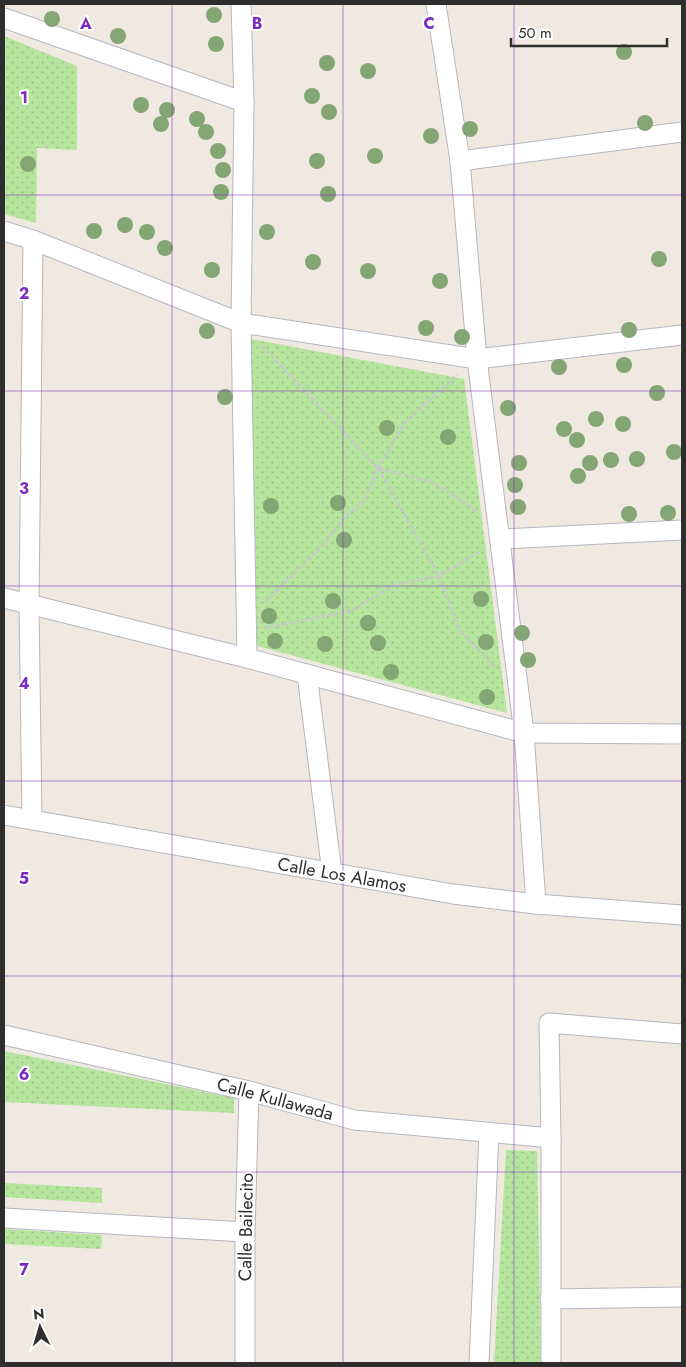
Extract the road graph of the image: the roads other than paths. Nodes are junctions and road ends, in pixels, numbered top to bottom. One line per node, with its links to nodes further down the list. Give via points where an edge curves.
1 (241, 4): 4 (street)
2 (436, 4): 6 (street)
3 (4, 18): 4 (street)
4 (244, 102): 9 (street)
5 (682, 132): 6 (street)
6 (460, 161): 11 (street)
7 (4, 231): 8 (street)
8 (33, 240): 9 (street); 15 (street)
9 (241, 324): 11 (street); 16 (street)
10 (682, 335): 11 (street)
11 (477, 359): 13 (street)
12 (682, 530): 13 (street)
13 (500, 532): 18 (street)
14 (4, 598): 15 (street)
15 (29, 604): 16 (street); 21 (street)
16 (247, 658): 17 (street)
17 (308, 674): 18 (street); 22 (street)
18 (524, 733): 19 (street); 23 (street)
19 (682, 734)
20 (4, 815): 21 (street, Calle Los Alamos)
21 (32, 820): 22 (street, Calle Los Alamos)
22 (332, 874): 23 (street, Calle Los Alamos)
23 (536, 904): 24 (street, Calle Los Alamos)
24 (682, 915)
25 (682, 1034): 29 (street, via 549,1023)
26 (4, 1036): 27 (street, Calle Kullawada)
27 (249, 1090): 28 (street, Calle Kullawada, via 354,1120); 31 (street, Calle Bailecito)
28 (489, 1132): 29 (street, Calle Kullawada); 35 (street)
29 (551, 1138): 33 (street)
30 (4, 1218): 31 (street)
31 (245, 1232): 34 (street, Calle Bailecito)
32 (682, 1297): 33 (street)
33 (550, 1299): 36 (street)
34 (245, 1363)
35 (479, 1363)
36 (551, 1363)

